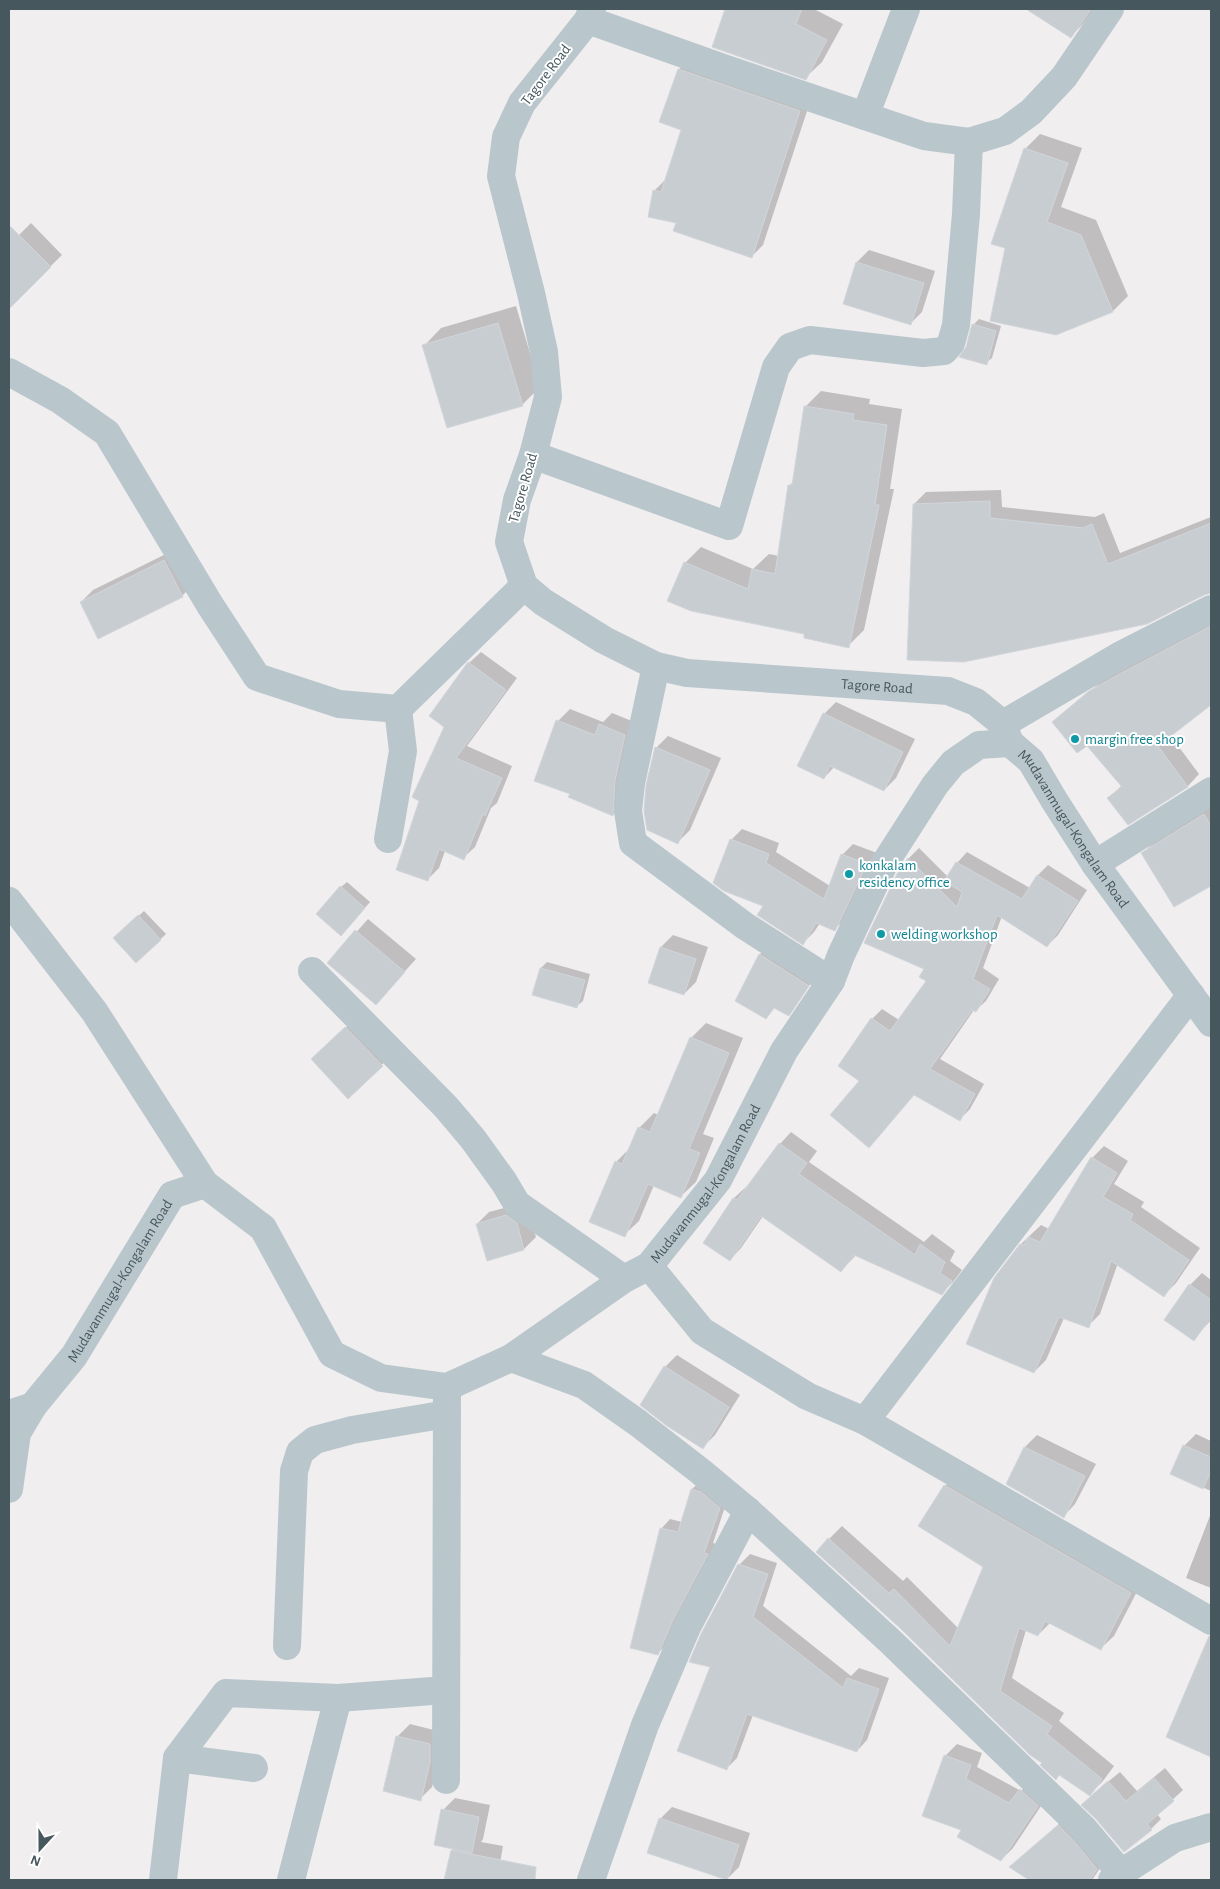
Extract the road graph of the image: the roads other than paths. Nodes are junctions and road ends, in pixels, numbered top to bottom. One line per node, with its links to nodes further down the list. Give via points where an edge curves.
1 (906, 9): 4 (street)
2 (1110, 9): 5 (street, via 1064,77 1031,112 1005,132)
3 (590, 14): 4 (street); 7 (street, Tagore Road, via 522,103 506,137 501,176 544,352 548,397)
4 (865, 116): 5 (street, via 924,136)
5 (969, 142): 7 (street, via 966,214 956,325 951,343 944,351 923,353 810,340 790,347 776,367 729,526)
6 (9, 372): 11 (street, via 60,400 107,433 257,677 339,704)
7 (533, 455): 8 (street, Tagore Road, via 517,500 509,542)
8 (524, 586): 10 (street, Tagore Road, via 570,620); 11 (street)
9 (1211, 609): 12 (street, via 1119,656)
10 (656, 666): 12 (street, Tagore Road, via 687,673 948,691 976,702); 18 (street, via 631,783 628,811 633,843 745,926)
11 (398, 709): 14 (street, via 403,751)
12 (1006, 733): 15 (street, Mudavanmugal-Kongalam Road, via 1031,761); 18 (street, Mudavanmugal-Kongalam Road, via 978,745 953,763 935,785 883,866)
13 (1211, 791): 15 (street)
14 (388, 839)
15 (1095, 864): 19 (street, Mudavanmugal-Kongalam Road)
16 (9, 901): 21 (street, via 94,1011)
17 (312, 972): 23 (street, via 446,1107 473,1139 517,1204)
18 (831, 981): 22 (street, Mudavanmugal-Kongalam Road, via 784,1051 718,1180)
19 (1190, 995): 20 (street, Mudavanmugal-Kongalam Road); 27 (street)
20 (1211, 1022)
21 (205, 1184): 25 (street, via 262,1228 332,1354 381,1378); 26 (street, Mudavanmugal-Kongalam Road, via 172,1195 74,1356)
22 (649, 1266): 23 (street, Mudavanmugal-Kongalam Road); 27 (street, via 702,1331 807,1396)
23 (624, 1278): 24 (street, Mudavanmugal-Kongalam Road)
24 (511, 1358): 25 (street, Mudavanmugal-Kongalam Road); 29 (street, via 584,1385)
25 (447, 1400): 31 (street, Mudavanmugal-Kongalam Road, via 315,1440 300,1452 294,1471); 32 (street)
26 (21, 1410): 28 (street, Mudavanmugal-Kongalam Road)
27 (865, 1422): 30 (street)
28 (9, 1489)
29 (748, 1511): 38 (street, via 890,1641 1084,1829); 41 (street, via 687,1627 645,1725)
30 (1211, 1621)
31 (287, 1646)
32 (446, 1690): 33 (street); 36 (street)
33 (338, 1698): 34 (street, via 226,1693); 40 (street)
34 (177, 1758): 35 (street); 39 (street)
35 (254, 1768)
36 (446, 1780)
37 (1211, 1827): 38 (street, via 1175,1838)
38 (1116, 1876)
39 (163, 1880)
40 (291, 1880)
41 (592, 1880)

